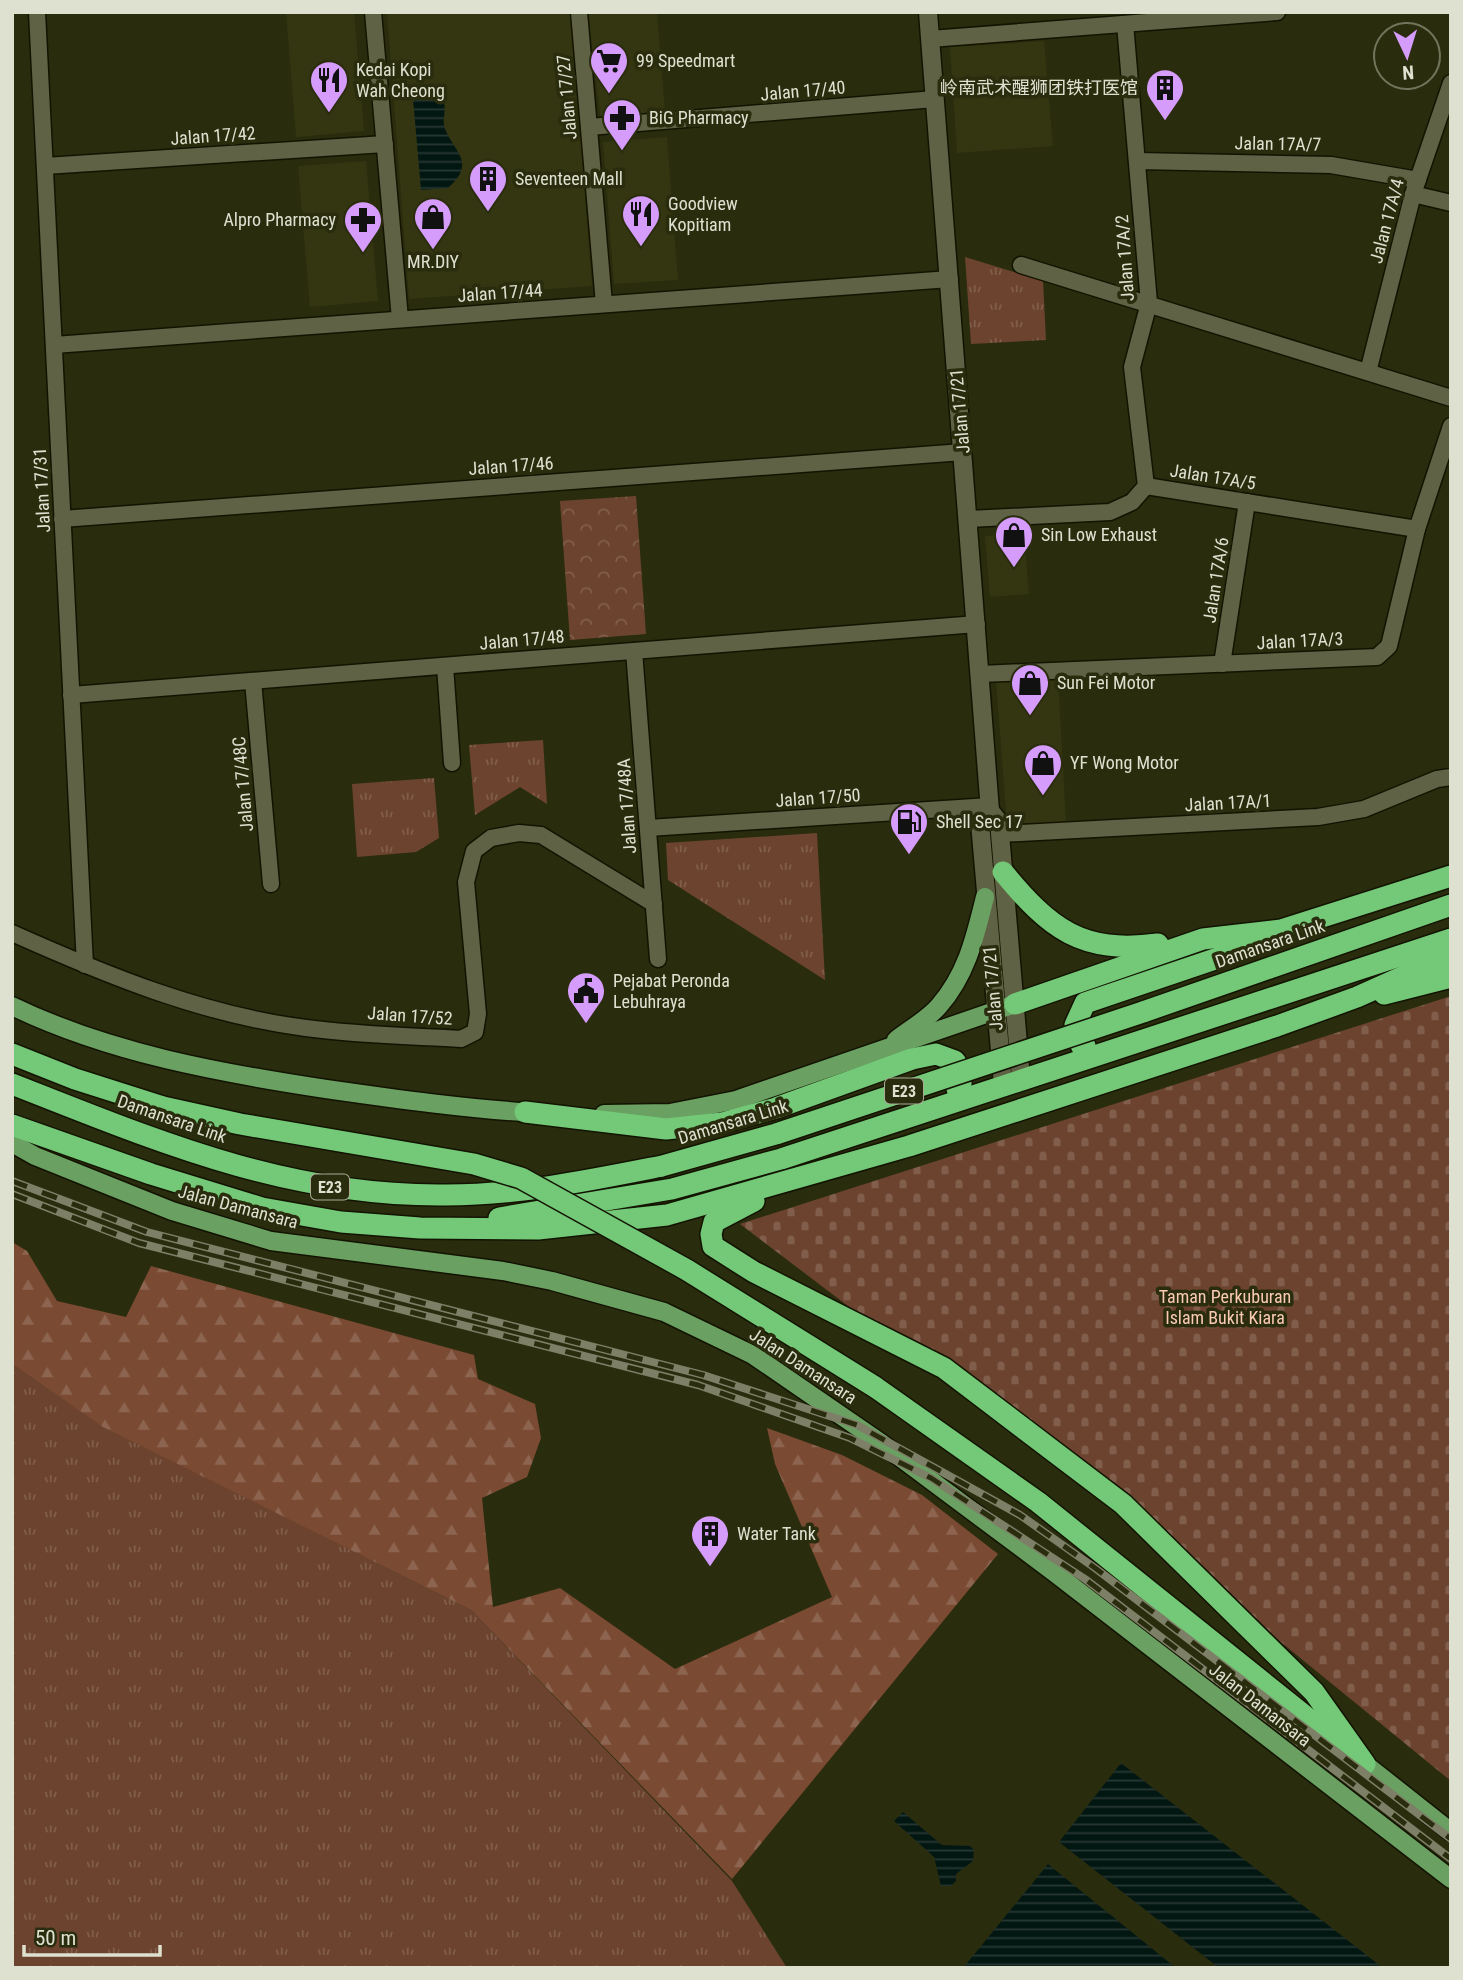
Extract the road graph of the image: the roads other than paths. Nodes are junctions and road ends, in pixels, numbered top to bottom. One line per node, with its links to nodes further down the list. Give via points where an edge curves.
1 (37, 12): 13 (street, Jalan 17/31)
2 (373, 12): 11 (street)
3 (579, 12): 10 (street, Jalan 17/27)
4 (929, 12): 7 (street, Jalan 17/21)
5 (1277, 12): 6 (street)
6 (1125, 24): 7 (street); 12 (street, Jalan 17A/2)
7 (930, 39): 9 (street, Jalan 17/21)
8 (1451, 83): 14 (street, Jalan 17A/4)
9 (935, 99): 10 (street, Jalan 17/40); 17 (street, Jalan 17/21)
10 (589, 127): 19 (street, Jalan 17/27)
11 (385, 144): 13 (street, Jalan 17/42); 20 (street)
12 (1136, 161): 14 (street, Jalan 17A/7, via 1331,165); 18 (street, Jalan 17A/2)
13 (45, 166): 21 (street, Jalan 17/31)
14 (1416, 187): 15 (street, Jalan 17A/7); 22 (street, Jalan 17A/4)
15 (1451, 203)
16 (1021, 265): 18 (street)
17 (950, 279): 19 (street, Jalan 17/44); 25 (street, Jalan 17/21)
18 (1149, 303): 22 (street); 26 (street, Jalan 17A/2, via 1132,367)
19 (604, 304): 20 (street, Jalan 17/44)
20 (400, 319): 21 (street, Jalan 17/44)
21 (54, 345): 28 (street, Jalan 17/31)
22 (1367, 372): 23 (street)
23 (1451, 398)
24 (1451, 426): 30 (street, Jalan 17A/3)
25 (963, 452): 28 (street, Jalan 17/46); 29 (street, Jalan 17/21)
26 (1146, 486): 27 (street, Jalan 17A/5); 29 (street, Jalan 17A/5, via 1132,502 1110,512)
27 (1247, 502): 30 (street, Jalan 17A/5); 33 (street, Jalan 17A/6)
28 (62, 519): 37 (street, Jalan 17/31)
29 (969, 519): 31 (street, Jalan 17/21)
30 (1417, 529): 33 (street, Jalan 17A/3, via 1389,646 1377,657)
31 (977, 624): 32 (street, Jalan 17/48); 35 (street, Jalan 17/21)
32 (634, 651): 34 (street, Jalan 17/48); 41 (street, Jalan 17/48A)
33 (1222, 664): 35 (street, Jalan 17A/3)
34 (446, 666): 36 (street, Jalan 17/48); 38 (street)
35 (980, 674): 40 (street, Jalan 17/21)
36 (254, 681): 37 (street, Jalan 17/48); 45 (street, Jalan 17/48C)
37 (71, 695): 55 (street, Jalan 17/31)
38 (452, 763)
39 (1451, 777): 42 (street, Jalan 17A/1, via 1364,809 1318,817)
40 (990, 808): 41 (street, Jalan 17/50); 42 (street, Jalan 17/21); 46 (street, Jalan 17/21, via 980,823)
41 (648, 828): 47 (street, Jalan 17/48A)
42 (1000, 834): 43 (street, Jalan 17/21)
43 (1003, 872): 51 (highway, via 1033,908 1083,942 1129,948); 59 (street, Jalan 17/21)
44 (1451, 876): 49 (highway)
45 (271, 884)
46 (985, 897): 59 (street, Jalan 17/21); 60 (main road, via 971,956 954,985 938,1008)
47 (654, 904): 54 (street, Jalan 17/48A); 55 (street, Jalan 17/52, via 541,835 491,838 474,851 466,882 478,1014 475,1032 461,1039 305,1028 190,1003)
48 (1451, 905): 64 (highway, Damansara Link / E23, bridge, via 776,1134 662,1166 552,1187 447,1195 357,1191 279,1179 170,1146)
49 (1281, 930): 51 (highway); 61 (highway, via 1218,958 1085,1003 1075,1024 1081,1045)
50 (12, 933): 55 (street, Jalan 17/52)
51 (1203, 939): 59 (highway)
52 (1451, 939): 61 (highway)
53 (1451, 955): 57 (highway, E23)
54 (658, 959)
55 (85, 965)
56 (1451, 978): 57 (highway)
57 (1357, 997): 69 (highway, E23)
58 (12, 1006): 66 (main road, via 47,1023 148,1054 250,1077)
59 (1005, 1008): 60 (main road); 63 (street, Jalan 17/21)
60 (886, 1049): 66 (main road, via 736,1100 670,1113)
61 (1108, 1050): 63 (highway)
62 (12, 1054): 71 (highway, bridge, via 163,1107 474,1164 521,1178 687,1270 875,1387 1038,1502)
63 (1012, 1082): 65 (highway)
64 (12, 1084)
65 (939, 1108): 66 (highway, via 961,1084 961,1073 955,1061 936,1054 722,1123 666,1129); 70 (highway, via 672,1189)
66 (525, 1112)
67 (12, 1125): 70 (highway, E23, via 262,1208 341,1222)
68 (12, 1143): 73 (main road, Jalan Damansara, via 172,1211 271,1241 552,1281 664,1312 753,1355 881,1443 1055,1573)
69 (790, 1182): 70 (highway, E23, via 667,1215 538,1228); 71 (highway, via 714,1222 713,1246 754,1272 944,1368 1123,1504 1314,1692)
70 (420, 1228)
71 (1365, 1764): 72 (main road)
72 (1451, 1832)
73 (1451, 1880)

